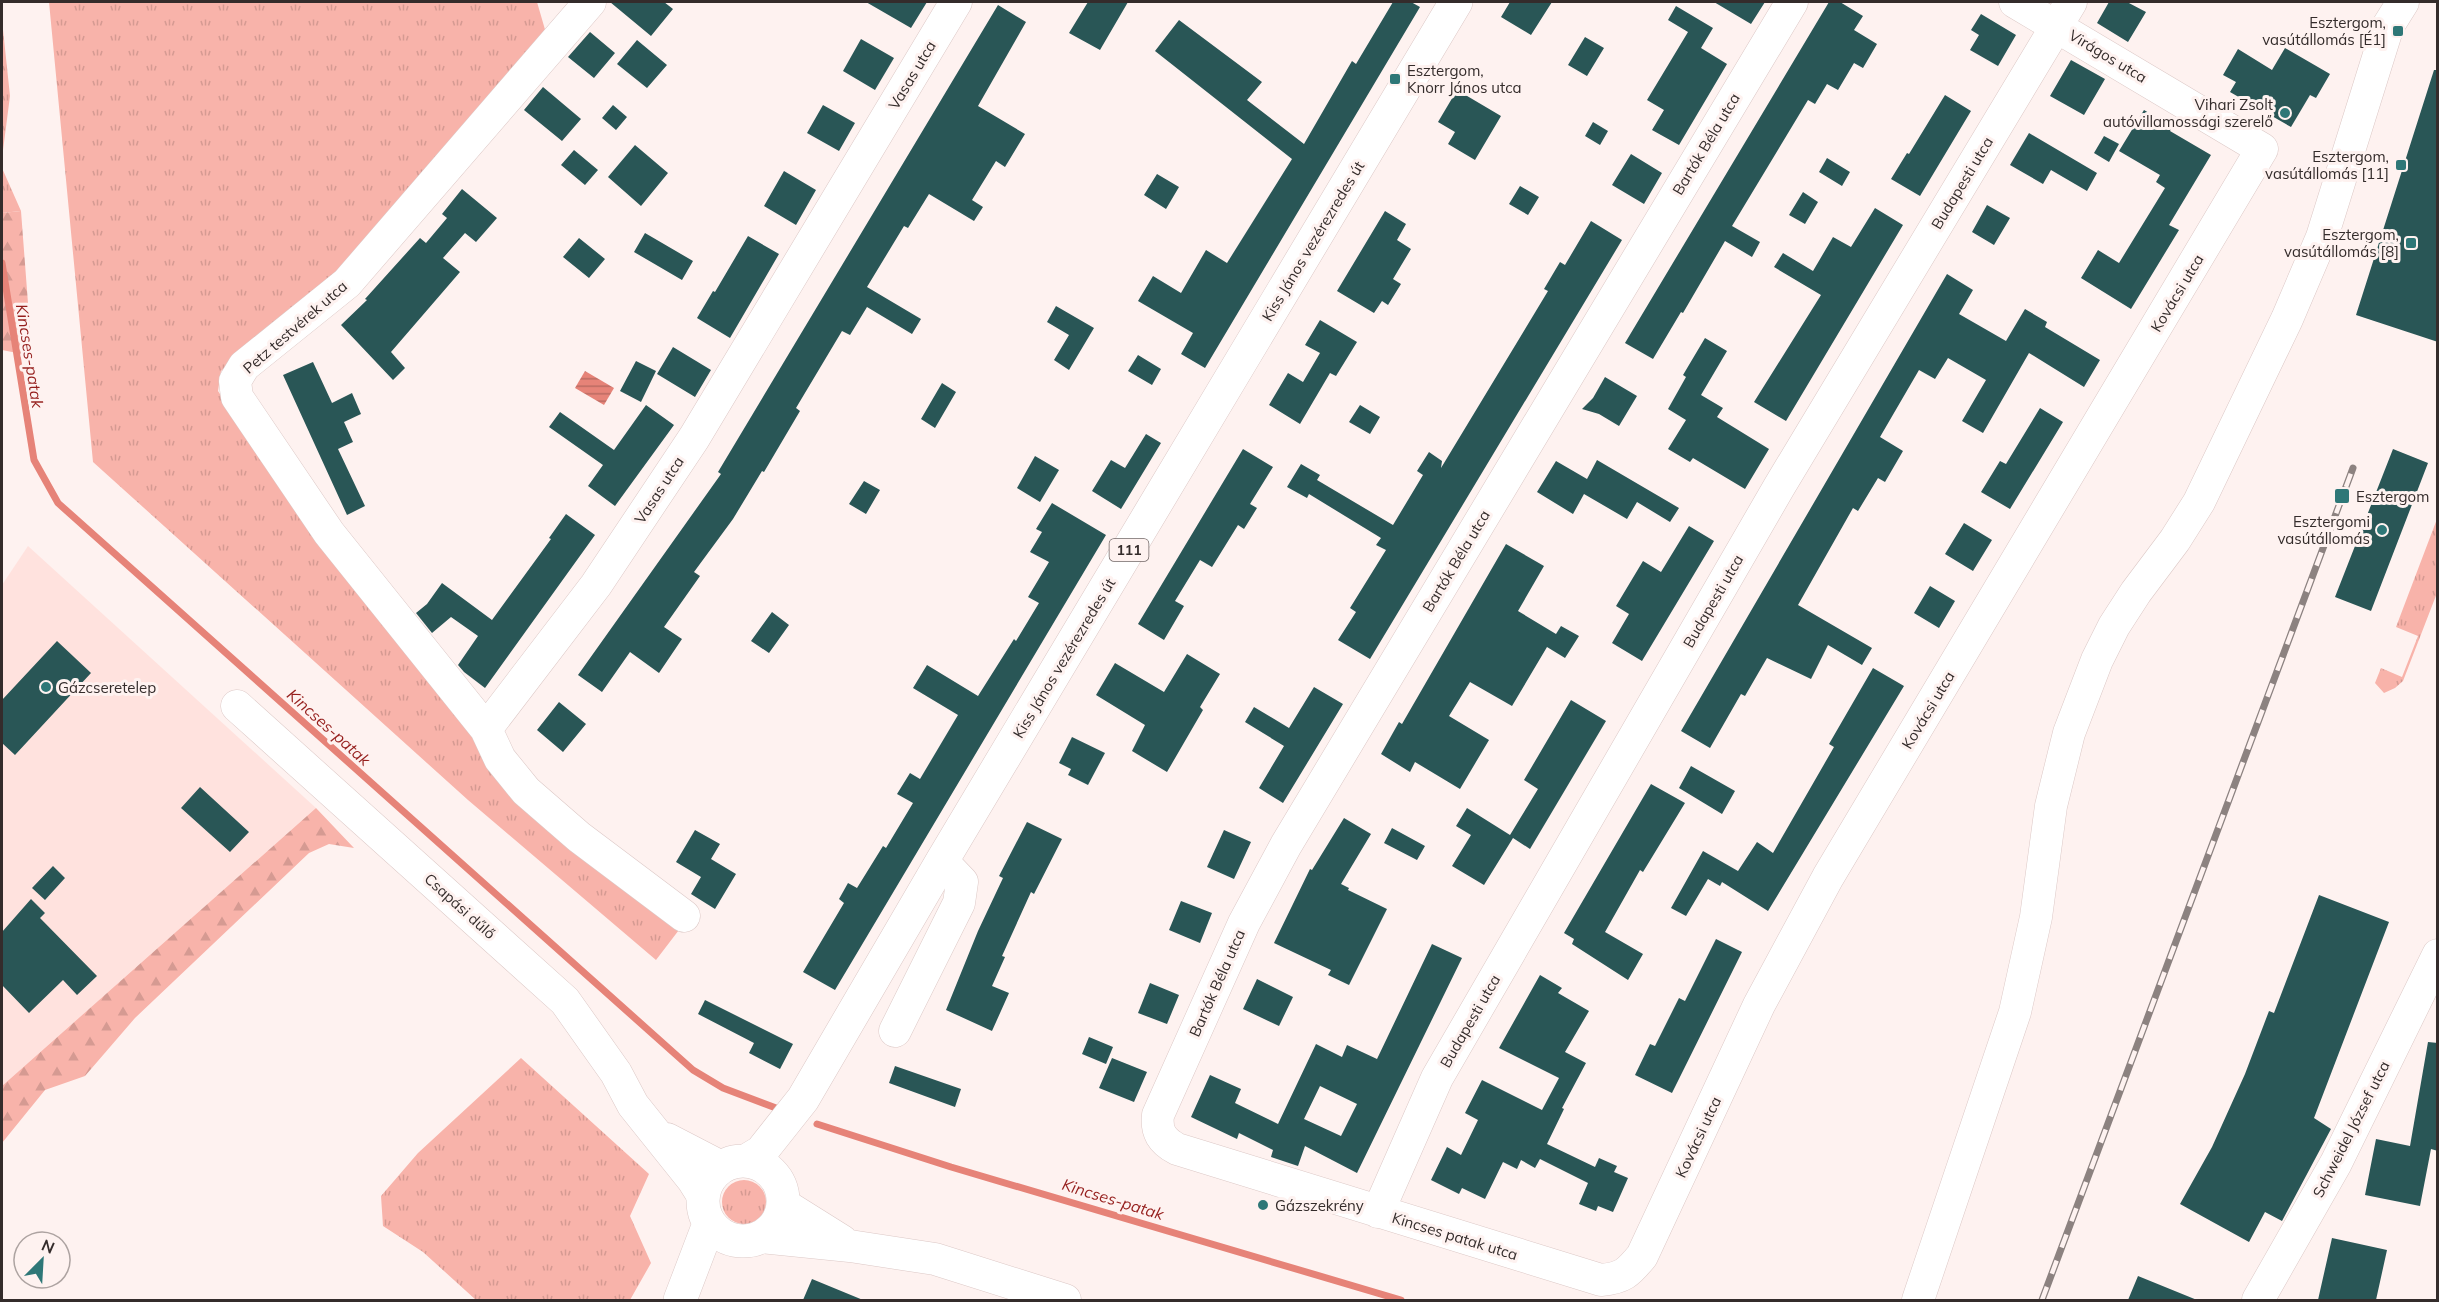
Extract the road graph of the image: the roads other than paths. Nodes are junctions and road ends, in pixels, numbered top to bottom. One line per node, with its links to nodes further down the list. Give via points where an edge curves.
1 (590, 2): 10 (street, Petz testvérek utca, via 347,283 244,366 235,381 237,397 329,533)
2 (956, 2): 10 (street, Vasas utca, via 694,438 596,585)
3 (1456, 2): 11 (main road, Kiss János vezérezredes út / 111)
4 (1792, 2): 17 (street, Bartók Béla utca, via 1286,845 1244,923 1161,1107 1157,1123)
5 (2015, 2): 7 (street, Virágos utca)
6 (2403, 2): 27 (street, via 2388,26 2322,237 2287,319 2199,502 2114,626 2072,724 2050,806 2036,917 2018,1004)
7 (2064, 14): 8 (street, Virágos utca); 21 (street, Budapesti utca, via 1779,487 1437,1078)
8 (2262, 149): 24 (street, Kovácsi utca, via 1828,877 1759,1005 1642,1256 1629,1272)
9 (237, 706): 15 (street, Csapási dűlő, via 565,1001)
10 (486, 729): 12 (street, via 500,759 526,791 579,837)
11 (942, 861): 14 (street, via 962,882 959,903); 16 (main road, Kiss János vezérezredes út / 111)
12 (684, 916)
13 (2438, 955): 28 (street, Schweidel József utca, via 2336,1163)
14 (895, 1031)
15 (652, 1131): 18 (street, Csapási dűlő); 20 (street, Csapási dűlő, via 693,1179)
16 (784, 1136): 18 (main road, Kiss János vezérezredes út / 111); 19 (main road, Kiss János vezérezredes út / 111)
17 (1161, 1136): 21 (street, Kincses patak utca, via 1177,1149)
18 (734, 1164): 19 (main road, via 758,1164); 20 (main road, 111, via 712,1175)
19 (779, 1191): 22 (main road, 111, via 776,1224); 23 (street)
20 (706, 1210): 22 (main road, via 718,1233 729,1239); 25 (main road, 111)
21 (1378, 1212): 24 (street, Kincses patak utca, via 1582,1276)
22 (751, 1239): 23 (street); 25 (main road, 111)
23 (850, 1246): 26 (street, via 935,1259)
24 (1616, 1279)
25 (682, 1298)
26 (1065, 1300)
27 (1918, 1300)
28 (2258, 1300)

